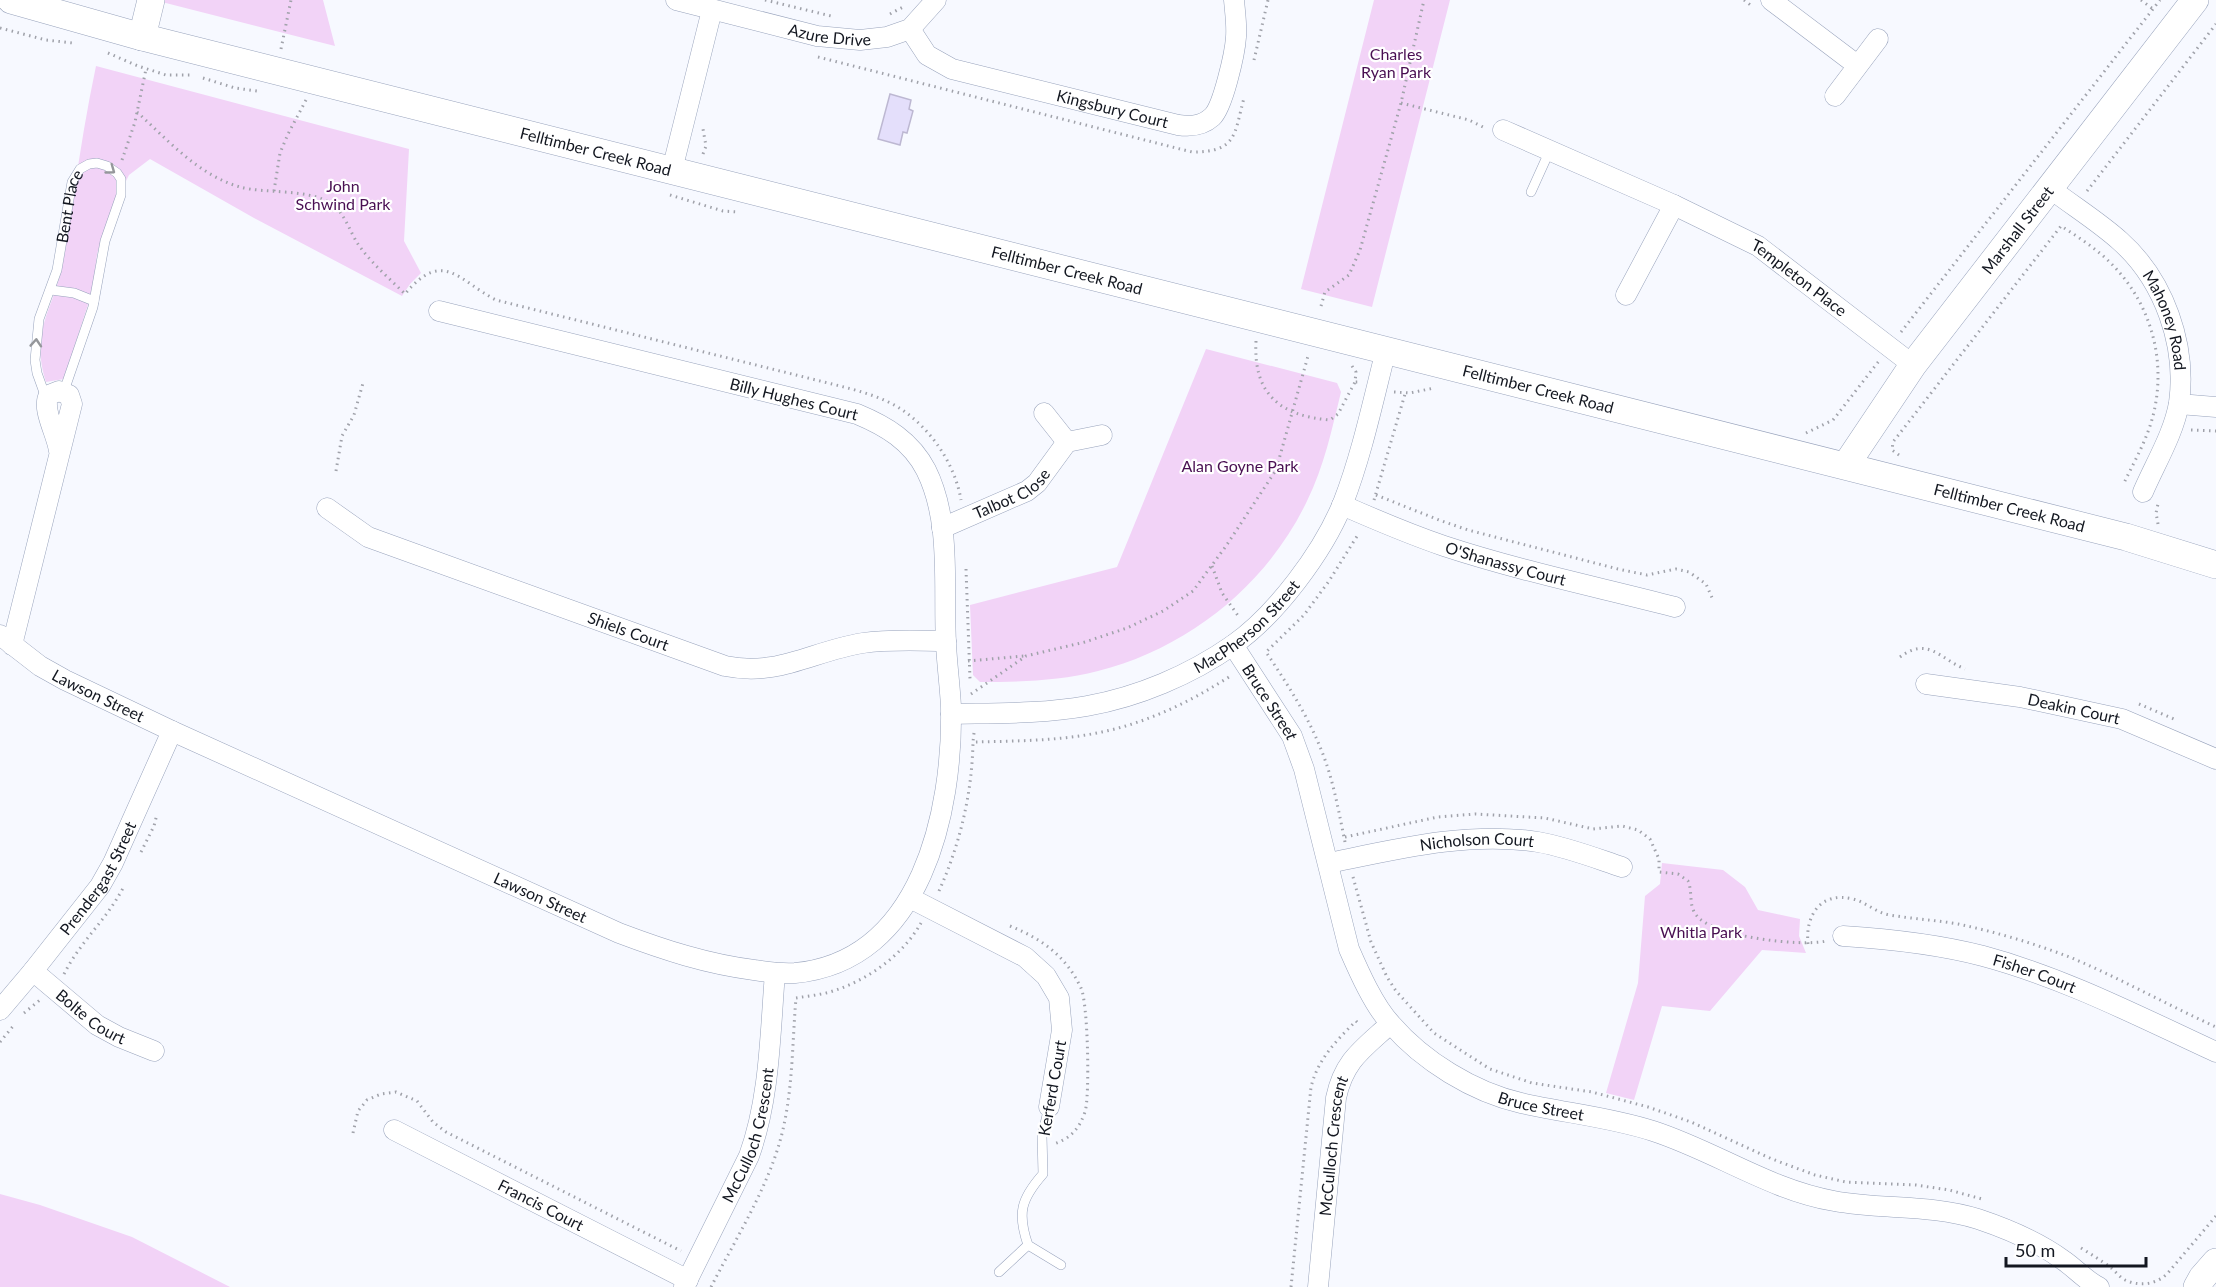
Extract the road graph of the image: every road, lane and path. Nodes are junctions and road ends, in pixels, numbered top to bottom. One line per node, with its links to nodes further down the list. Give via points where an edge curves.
1 (11, 0): 20 (main road, Felltimber Creek Road)
2 (151, 0): 20 (main road)
3 (291, 0): 24 (path)
4 (676, 0): 15 (street, Azure Drive)
5 (765, 0): 17 (path)
6 (936, 0): 19 (street)
7 (1234, 0): 19 (street, Kingsbury Court, via 1236,38 1223,98 1213,116 1191,127 952,69 927,55)
8 (1424, 0): 27 (path)
9 (1771, 0): 22 (street)
10 (2141, 0): 14 (path)
11 (2160, 0): 14 (path)
12 (909, 2): 16 (path)
13 (2190, 2): 33 (main road, Marshall Street)
14 (2153, 9): 44 (path)
15 (712, 10): 19 (street, Azure Drive, via 840,40 887,37); 31 (street)
16 (885, 16)
17 (839, 18)
18 (2216, 24): 35 (path)
19 (910, 29)
20 (142, 37): 24 (main road, Felltimber Creek Road)
21 (1878, 39): 22 (street)
22 (1857, 65): 25 (street)
23 (146, 69): 28 (path)
24 (278, 71): 31 (main road, Felltimber Creek Road)
25 (1835, 96)
26 (306, 99): 34 (path, via 280,153)
27 (1401, 103): 29 (path); 41 (path, via 1360,250 1349,275 1325,292)
28 (137, 112): 32 (path); 34 (path, via 207,172 241,188)
29 (1503, 130): 30 (street, Templeton Place)
30 (1550, 150): 36 (lane); 37 (street, Templeton Place)
31 (672, 170): 45 (main road, Felltimber Creek Road)
32 (117, 173): 38 (lane, Bent Place, one-way to 32, via 74,177 84,166 92,164 107,166); 40 (lane, via 121,195 104,247)
33 (2050, 189): 47 (main road, Marshall Street); 52 (street, Mahoney Road, via 2121,242 2145,268 2173,323)
34 (274, 191): 70 (path, via 304,195 334,206 364,252 405,294 428,274 446,271 463,277 496,300 866,393 900,408 932,437 949,462)
35 (2087, 191)
36 (1531, 192)
37 (1674, 205): 39 (street); 44 (street, Templeton Place, via 1758,246)
38 (51, 290): 40 (lane); 51 (lane, Bent Place, one-way to 38, via 37,373 35,354 39,319)
39 (1626, 295)
40 (94, 301): 51 (lane)
41 (1321, 306)
42 (439, 311): 72 (street, Billy Hughes Court, via 883,425 907,443 925,468 937,497)
43 (1256, 335): 55 (path, via 1257,373 1263,386 1270,398)
44 (1890, 346): 47 (street, Templeton Place); 60 (path, via 1833,420 1804,435)
45 (1386, 350): 60 (main road, Felltimber Creek Road); 67 (street, MacPherson Street)
46 (1308, 356): 55 (path)
47 (1913, 365): 61 (main road, Marshall Street)
48 (1355, 382): 55 (path, via 1338,414 1330,420)
49 (363, 383): 62 (path, via 354,415 342,436)
50 (1405, 394): 66 (path)
51 (55, 396): 81 (street, Bent Place, via 46,409 59,451)
52 (2179, 404): 53 (street); 65 (street, Mahoney Road)
53 (2216, 407)
54 (1044, 413): 59 (street)
55 (1293, 413): 77 (path, via 1276,470)
56 (2216, 431): 58 (path, via 2192,430)
57 (1102, 435): 59 (street)
58 (2188, 439)
59 (1067, 442): 70 (street, Talbot Close, via 1027,491)
60 (1798, 453): 61 (main road, Felltimber Creek Road)
61 (1846, 465): 63 (main road, Felltimber Creek Road)
62 (336, 471)
63 (1909, 483): 64 (path, via 1913,467 1892,450 1893,442 2061,226 2103,256 2121,275 2142,304 2155,342 2157,400 2150,427); 73 (main road, Felltimber Creek Road)
64 (2123, 485)
65 (2152, 494): 71 (path)
66 (1376, 495): 69 (path); 78 (path, via 1468,530 1618,569 1647,575 1676,569 1689,572 1706,584)
67 (1342, 505): 69 (street, O'Shanassy Court); 80 (street, MacPherson Street, via 1300,576)
68 (327, 508): 82 (street, Shiels Court, via 368,537 724,666 745,670 772,668 862,643)
69 (1368, 516): 79 (street, O'Shanassy Court, via 1445,546); 94 (path, via 1304,615 1266,652 1295,697 1324,757)
70 (964, 518): 72 (street, Talbot Close)
71 (2158, 525)
72 (942, 528): 82 (street, Billy Hughes Court)
73 (2126, 537): 74 (main road, Felltimber Creek Road); 76 (main road, Felltimber Creek Road)
74 (2216, 552)
75 (965, 562): 85 (path)
76 (2216, 565)
77 (1212, 566): 80 (path, via 1226,599); 84 (path, via 1193,591 1163,611 1085,642)
78 (1713, 600)
79 (1675, 607)
80 (1250, 630): 83 (street, MacPherson Street)
81 (6, 640): 91 (street, Lawson Street, via 65,680)
82 (946, 641): 86 (street, Billy Hughes Court)
83 (1233, 645): 87 (street, Bruce Street); 89 (street, MacPherson Street, via 1159,685 1087,706 1039,712)
84 (1026, 656): 85 (path); 89 (path)
85 (970, 660): 86 (path); 89 (path)
86 (947, 662): 90 (street, Billy Hughes Court)
87 (1247, 665): 92 (path, via 1202,695 1170,710 1104,732 1047,740); 95 (street, Bruce Street, via 1292,735)
88 (1926, 684): 93 (street, Deakin Court, via 2020,697 2122,718)
89 (972, 704): 90 (street, MacPherson Street); 92 (path)
90 (951, 714): 98 (street, Lawson Street, via 943,807 935,838)
91 (172, 731): 101 (street, Prendergast Street, via 100,886); 102 (street, Lawson Street, via 619,933 722,966)
92 (974, 742): 99 (path, via 959,835)
93 (2216, 759)
94 (1349, 859): 95 (street, Nicholson Court); 96 (street, Nicholson Court, via 1438,842 1505,838 1555,845); 110 (path, via 1367,930 1387,977 1434,1033 1490,1069 1532,1083 1592,1092 1648,1107 1815,1175 1846,1182 1916,1185)
95 (1329, 863): 104 (street, Bruce Street, via 1349,949 1359,974)
96 (1622, 867)
97 (1659, 872): 100 (path, via 1685,878 1695,914 1721,931 1801,944)
98 (910, 897): 99 (street, Kerferd Court); 102 (street, Lawson Street, via 876,939 853,956 825,967)
99 (930, 908): 107 (street, Kerferd Court, via 1025,957 1046,976 1059,998 1062,1030); 117 (path, via 904,946 865,977 833,992 796,998 789,1087 780,1139 764,1183)
100 (1842, 936): 106 (street, Fisher Court, via 1941,946 2009,963 2082,990)
101 (33, 971): 103 (street, Prendergast Street); 105 (street, Bolte Court, via 97,1025)
102 (775, 973): 114 (street, McCulloch Crescent, via 764,1106 756,1136)
103 (0, 1010)
104 (1390, 1023): 119 (street, Bruce Street, via 1424,1055 1491,1094 1655,1131 1804,1195 1836,1202 1940,1210 1981,1220 2033,1241); 122 (street, McCulloch Crescent, via 1352,1059 1340,1079)
105 (154, 1051)
106 (2216, 1052)
107 (1049, 1107): 113 (lane, Kerferd Court, via 1042,1136 1043,1174 1030,1189 1021,1216)
108 (394, 1130): 118 (street, Francis Court)
109 (353, 1133): 114 (path, via 358,1111 367,1100 381,1094 403,1094 417,1101 446,1132)
110 (1987, 1200)
111 (2216, 1216): 120 (path, via 2167,1274)
112 (2072, 1242): 120 (path, via 2123,1278)
113 (1028, 1245): 115 (lane); 116 (lane)
114 (698, 1260): 117 (path); 118 (street, McCulloch Crescent)
115 (1061, 1265)
116 (999, 1272)
117 (718, 1274): 121 (path)
118 (686, 1283)
119 (2096, 1286)
120 (2148, 1286)
121 (711, 1287)
122 (1318, 1287)

